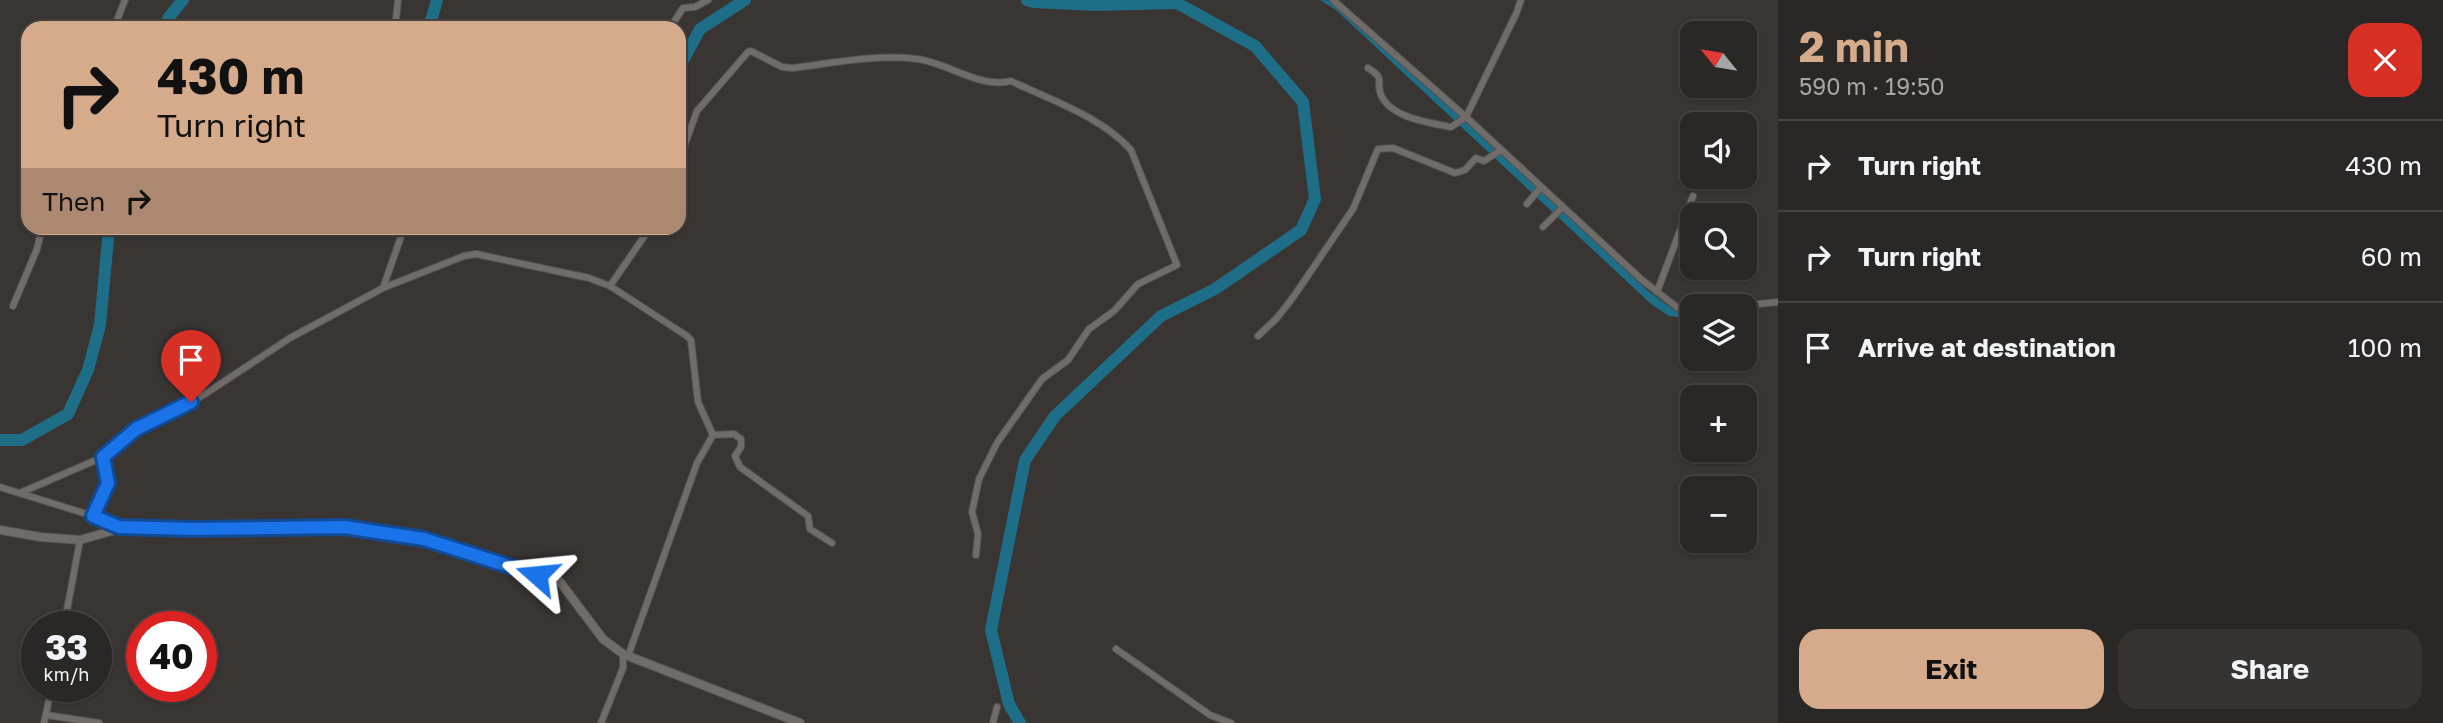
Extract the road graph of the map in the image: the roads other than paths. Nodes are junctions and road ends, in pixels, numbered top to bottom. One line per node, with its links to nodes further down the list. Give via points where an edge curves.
1 (125, 0): 6 (street)
2 (398, 0): 7 (street)
3 (708, 0): 8 (street, via 683,8)
4 (1333, 0): 10 (street)
5 (1521, 0): 10 (street)
6 (117, 21)
7 (396, 21)
8 (675, 21)
9 (1368, 68): 10 (street, via 1381,79 1380,93 1399,111 1451,127)
10 (1462, 120): 12 (street)
11 (686, 141): 38 (street, via 697,111 751,51 792,68 897,57 922,60 997,85 1012,82 1105,128 1131,150 1177,265 1138,284 1114,311 1089,329 1068,360 1042,379 979,479 972,512 978,534)
12 (1498, 153): 13 (street); 28 (street, via 1484,161 1476,158 1455,173 1393,148 1378,149 1353,209 1294,296)
13 (1538, 191): 15 (street); 16 (street)
14 (1693, 196): 23 (street)
15 (1527, 204)
16 (1559, 211): 17 (street); 23 (street)
17 (1543, 227)
18 (40, 235): 26 (street)
19 (402, 235): 22 (street)
20 (645, 235): 21 (street)
21 (610, 286): 22 (street, via 476,254); 29 (street, via 691,340 698,402)
22 (383, 288): 30 (street, via 290,338 177,410 136,429)
23 (1657, 292): 27 (street)
24 (1778, 302): 25 (street)
25 (1757, 304)
26 (13, 306)
27 (1680, 308)
28 (1258, 335)
29 (713, 435): 37 (street, via 741,439 735,456 740,467 808,516 810,529); 41 (street, via 697,463)
30 (103, 457): 32 (street); 33 (street, via 108,483)
31 (0, 487): 32 (street)
32 (20, 493): 33 (street)
33 (93, 516): 34 (street)
34 (119, 527): 36 (street); 41 (street, via 344,527 424,539 559,582 603,639)
35 (0, 530): 36 (street)
36 (80, 540): 39 (street)
37 (832, 542)
38 (976, 555)
39 (67, 611)
40 (1116, 649): 43 (street)
41 (625, 655): 46 (street); 47 (street)
42 (997, 708): 48 (street)
43 (1210, 715): 49 (street); 50 (street)
44 (45, 719): 45 (street)
45 (99, 723)
46 (601, 723)
47 (800, 723)
48 (993, 723)
49 (1206, 723)
50 (1231, 723)

